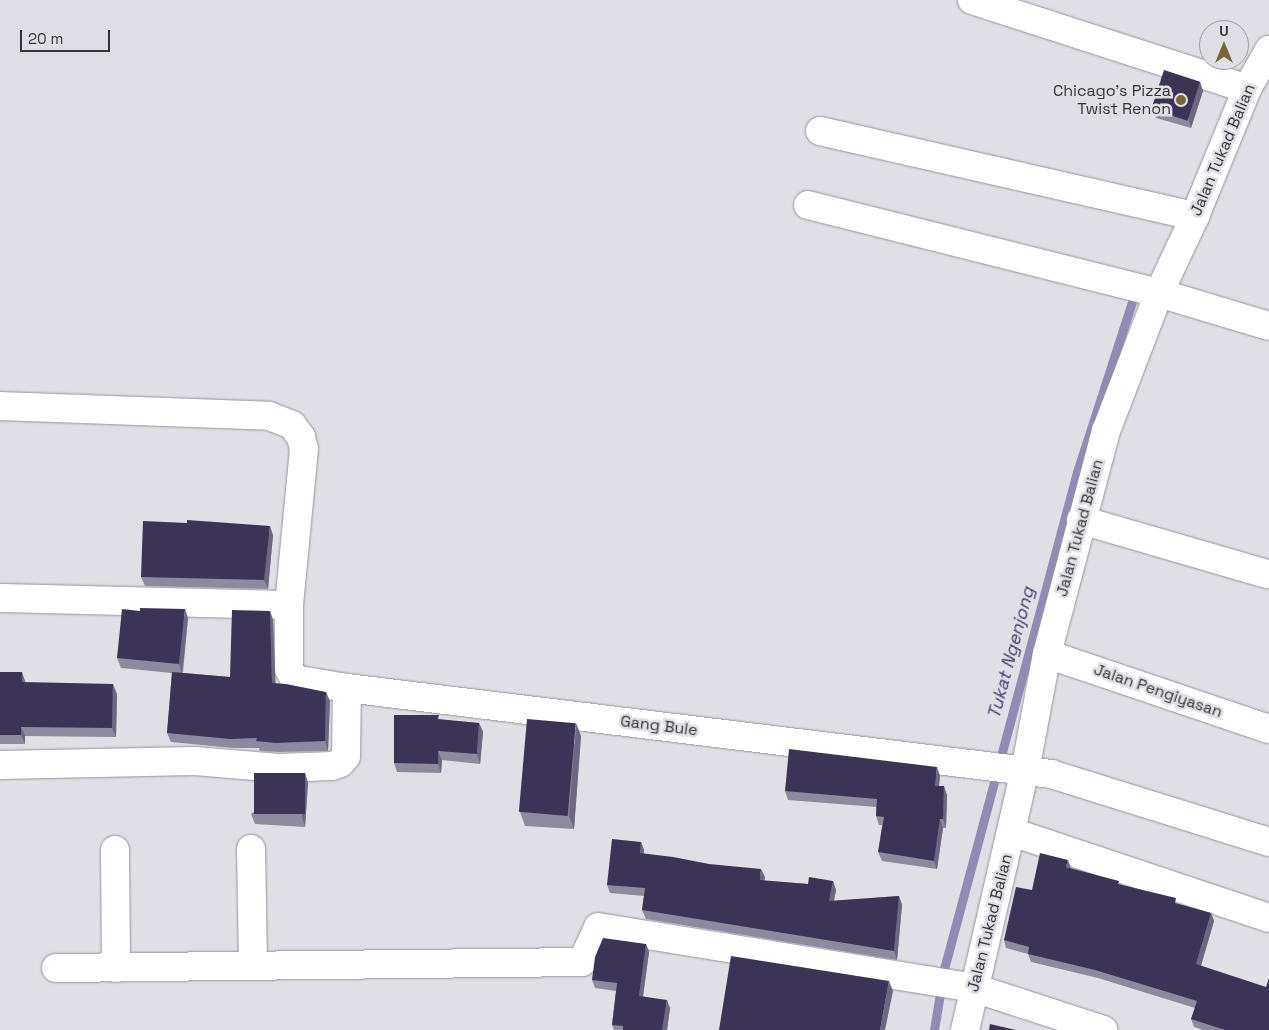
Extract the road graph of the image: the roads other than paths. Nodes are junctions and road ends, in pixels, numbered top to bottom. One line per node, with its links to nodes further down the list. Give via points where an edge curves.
1 (972, 0): 3 (street)
2 (1269, 50): 3 (street, Jalan Tukad Balian)
3 (1246, 89): 6 (street, Jalan Tukad Balian)
4 (820, 131): 6 (street)
5 (808, 205): 7 (street)
6 (1195, 216): 7 (street, Jalan Tukad Balian)
7 (1159, 293): 8 (street); 10 (street, Jalan Tukad Balian, via 1106,431)
8 (1269, 326)
9 (0, 406): 13 (street, via 269,416 292,425 302,437 304,449)
10 (1081, 520): 11 (street); 14 (street, Jalan Tukad Balian)
11 (1267, 574)
12 (0, 598): 13 (street)
13 (288, 605): 15 (street, Gang Bule, via 289,669 293,677)
14 (1047, 654): 16 (street, Jalan Pengiyasan); 18 (street, Jalan Tukad Balian)
15 (347, 688): 17 (street, via 346,756 332,766 279,768 195,761); 18 (street, Gang Bule)
16 (1269, 729)
17 (0, 766)
18 (1026, 771): 19 (street, Jalan Tukad Balian); 20 (street, Gang Bule, via 1051,774)
19 (1012, 832): 23 (street); 27 (street, Jalan Tukad Balian)
20 (1269, 842)
21 (251, 849): 24 (street)
22 (115, 850): 26 (street)
23 (1269, 918)
24 (253, 966): 26 (street); 27 (street, via 582,962 598,927)
25 (56, 968): 26 (street)
26 (116, 968)
27 (974, 988): 28 (street, Jalan Tukad Balian); 29 (street)
28 (965, 1030)
29 (1103, 1030)

